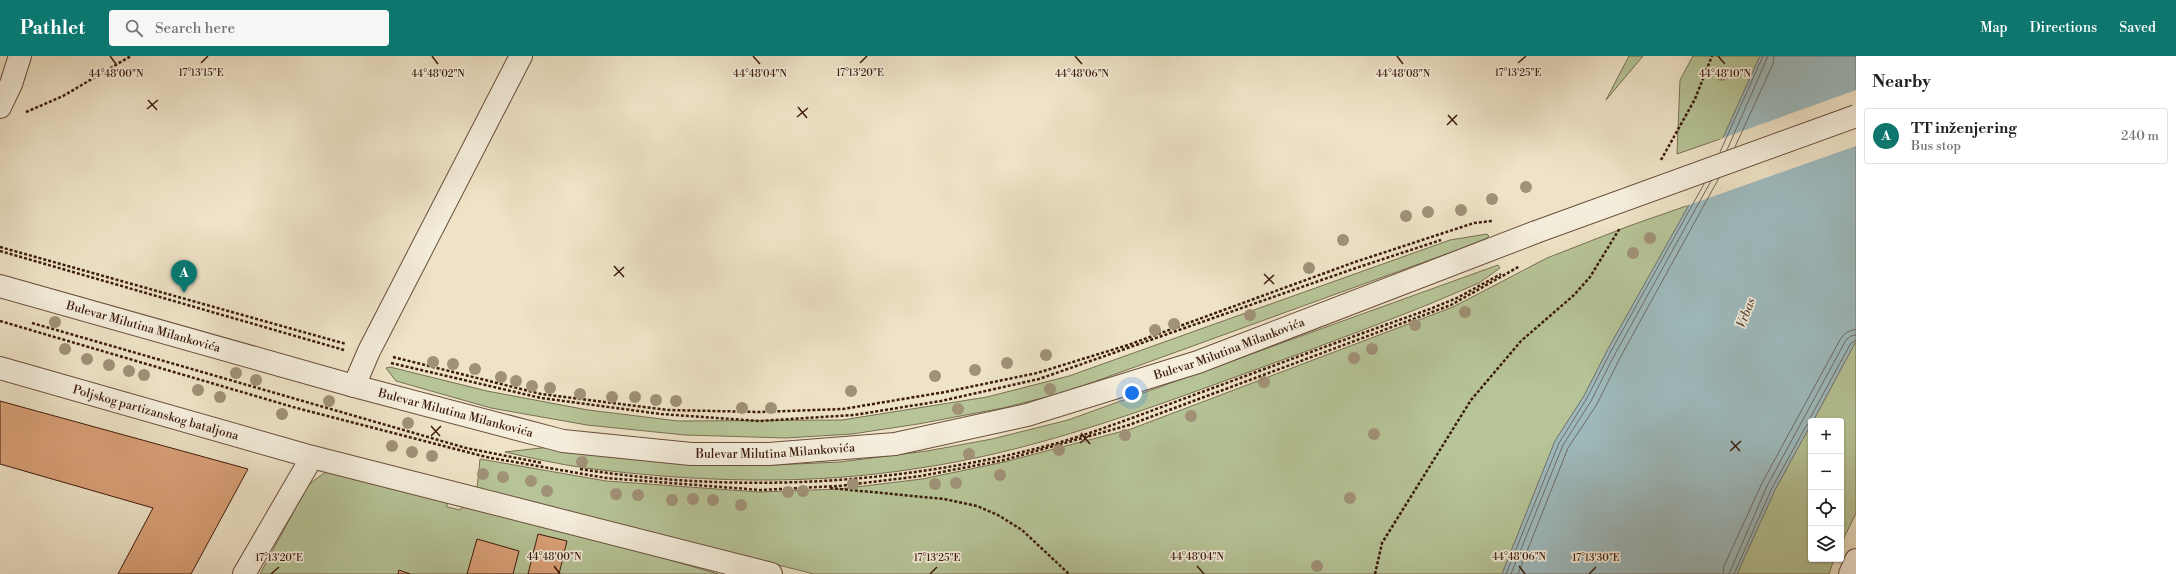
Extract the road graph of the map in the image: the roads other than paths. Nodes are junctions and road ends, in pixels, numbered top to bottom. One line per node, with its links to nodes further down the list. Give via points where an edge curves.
1 (20, 56): 3 (street)
2 (521, 56): 7 (street)
3 (0, 107)
4 (1856, 116): 7 (street, Bulevar Milutina Milankovića, bridge, via 1536,232 1198,362 1027,415 895,444 769,454 691,454 562,442)
5 (0, 286): 7 (street, Bulevar Milutina Milankovića)
6 (0, 368): 8 (street, Poljskog partizanskog bataljona)
7 (354, 386)
8 (312, 457): 10 (street); 11 (street, Poljskog partizanskog bataljona)
9 (1856, 560): 12 (street)
10 (244, 574)
11 (771, 574)
12 (1850, 574)

